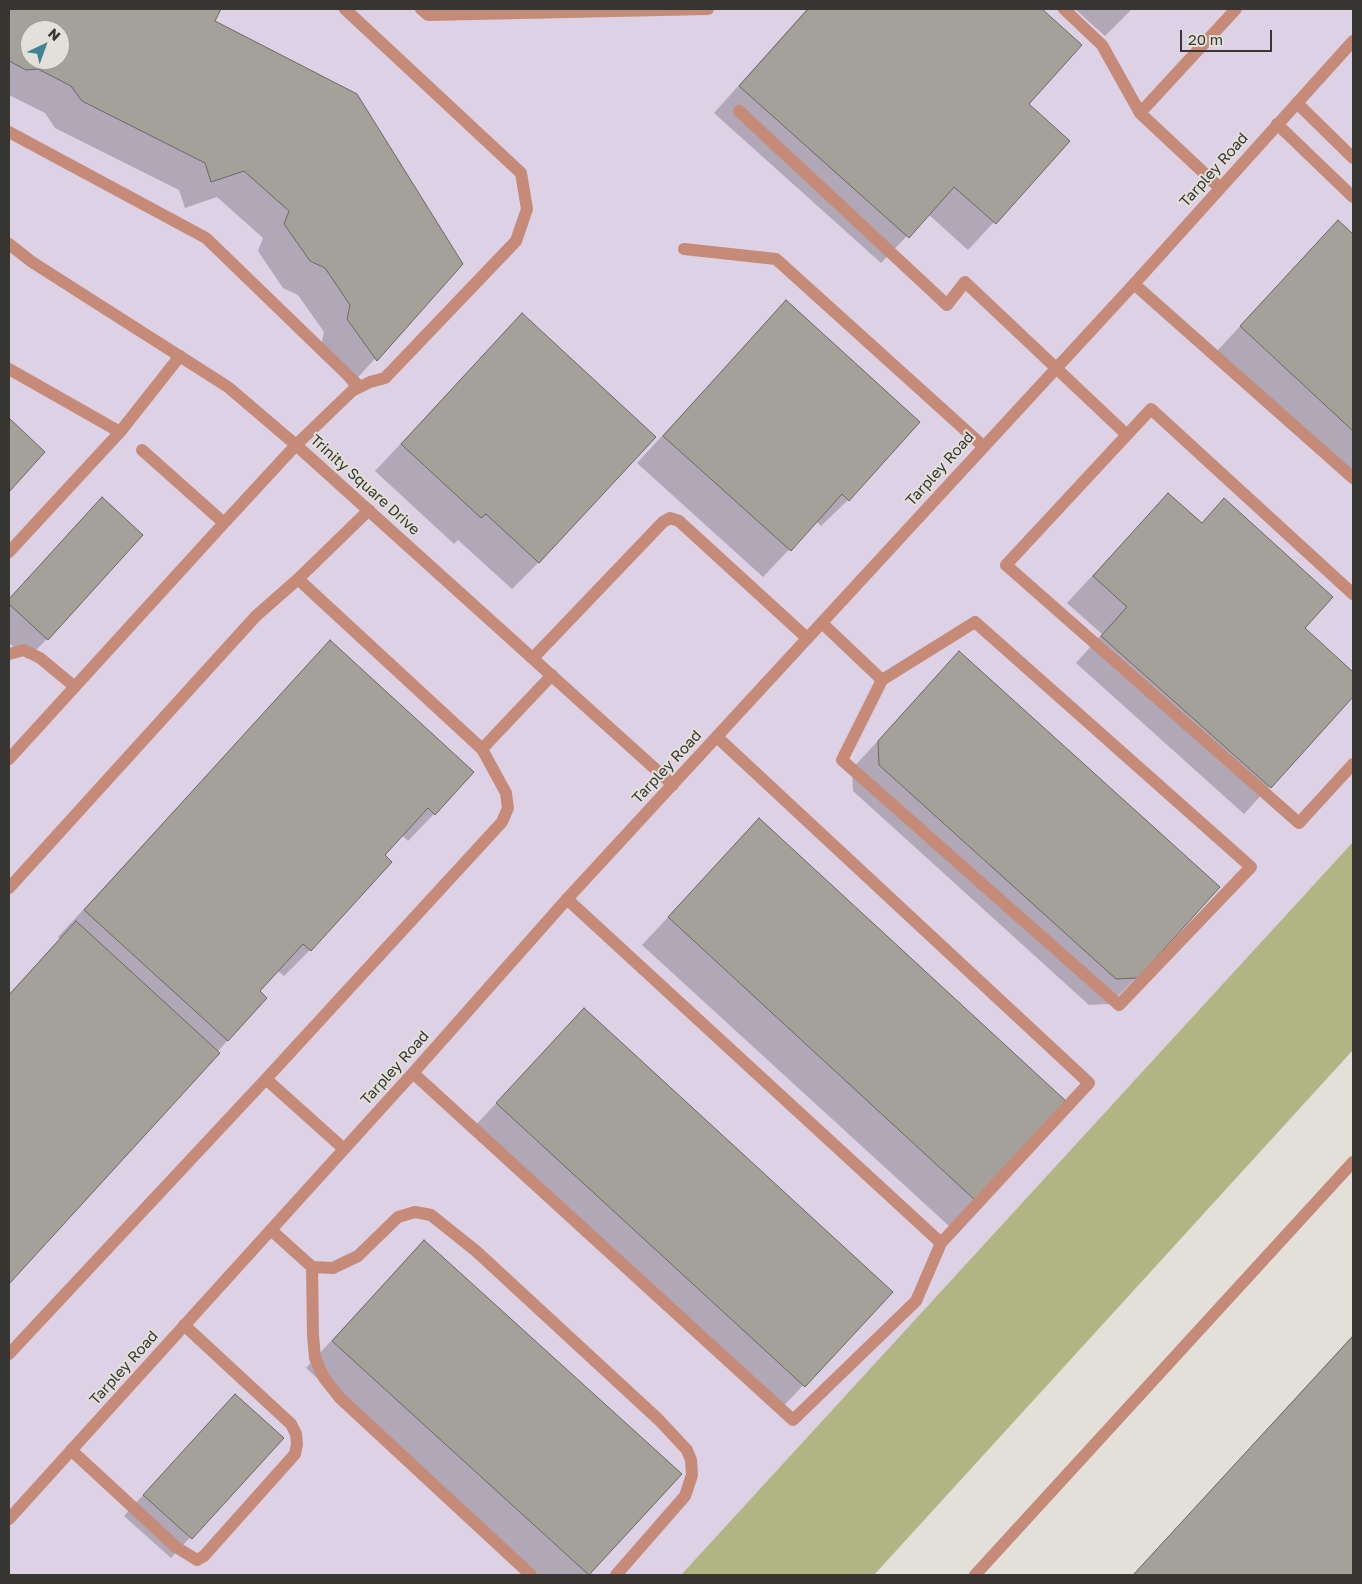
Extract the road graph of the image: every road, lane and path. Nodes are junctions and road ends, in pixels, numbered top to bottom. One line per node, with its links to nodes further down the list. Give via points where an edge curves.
1 (345, 9): 21 (street, via 522,174 527,209 516,241 385,378)
2 (421, 9): 3 (street, via 428,15)
3 (708, 9)
4 (1064, 9): 9 (street, via 1102,45)
5 (1236, 9): 9 (street)
6 (1353, 41): 7 (street, Tarpley Road)
7 (1297, 102): 10 (street, Tarpley Road); 12 (street)
8 (739, 111): 19 (street, via 947,304 965,282)
9 (1140, 113): 13 (street)
10 (1277, 124): 13 (street, Tarpley Road); 14 (street)
11 (9, 132): 21 (street, via 206,238)
12 (1353, 158)
13 (1220, 188): 17 (street, Tarpley Road)
14 (1353, 197)
15 (9, 244): 18 (street, Trinity Square Drive)
16 (684, 249): 25 (street, via 776,259)
17 (1134, 284): 19 (street, Tarpley Road); 27 (street)
18 (180, 356): 22 (street); 24 (street, Trinity Square Drive, via 228,387)
19 (1055, 368): 23 (street); 25 (street, Tarpley Road)
20 (9, 369): 22 (street)
21 (360, 387): 24 (street)
22 (120, 432): 30 (street)
23 (1127, 435): 32 (street, via 1151,409); 43 (street, via 1006,565 1300,823)
24 (296, 445): 28 (street, Trinity Square Drive); 29 (street)
25 (983, 446): 33 (street, Tarpley Road)
26 (142, 450): 29 (street)
27 (1353, 478)
28 (369, 510): 31 (street); 36 (street, Trinity Square Drive)
29 (224, 523): 39 (street)
30 (9, 552)
31 (298, 579): 41 (street); 45 (street, via 256,616)
32 (1353, 594)
33 (822, 622): 34 (street, Tarpley Road); 38 (street)
34 (807, 638): 36 (street, via 679,521 670,518); 40 (street, Tarpley Road)
35 (9, 654): 39 (street, via 24,650 40,658)
36 (533, 658): 37 (street, Trinity Square Drive)
37 (552, 675): 41 (street); 44 (street, Trinity Square Drive)
38 (882, 680): 38 (street, via 842,760 1120,1005 1251,867 974,622)
39 (75, 686): 42 (street)
40 (717, 737): 44 (street, Tarpley Road); 52 (street, via 1090,1083)
41 (482, 749): 48 (street, via 506,793 508,808 502,822)
42 (9, 759)
43 (1353, 764)
44 (674, 785): 46 (street, Tarpley Road)
45 (9, 888)
46 (567, 899): 47 (street, Tarpley Road); 52 (street)
47 (413, 1073): 49 (street, Tarpley Road); 52 (street, via 793,1420 916,1301)
48 (266, 1079): 49 (street); 55 (street)
49 (344, 1149): 51 (street, Tarpley Road)
50 (1353, 1162): 60 (street)
51 (271, 1230): 53 (street); 54 (street, Tarpley Road)
52 (941, 1242)
53 (312, 1266): 58 (street, via 315,1358 324,1378 340,1398); 59 (street, via 333,1268 358,1256 398,1217 415,1212 431,1215 476,1251 659,1420 688,1450 692,1475 685,1496)
54 (184, 1325): 56 (street, Tarpley Road); 56 (street, via 291,1424 297,1444 295,1454 204,1556 197,1560 176,1547)
55 (9, 1354)
56 (72, 1450): 57 (street, Tarpley Road)
57 (10, 1516)
58 (531, 1575)
59 (616, 1575)
60 (975, 1575)

